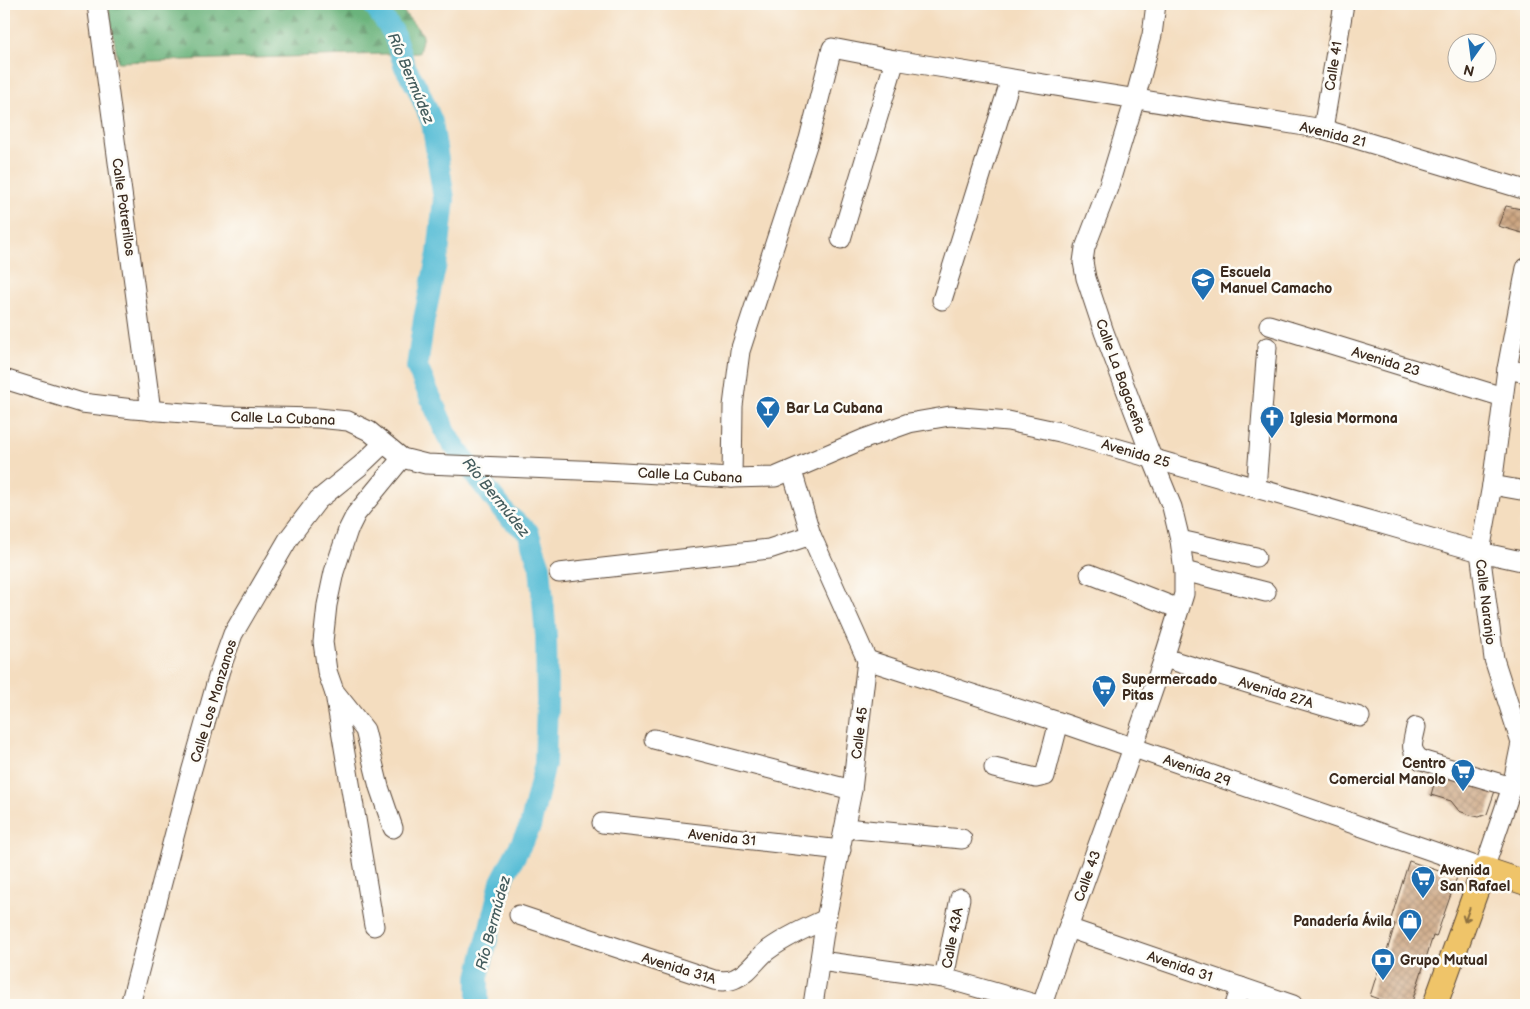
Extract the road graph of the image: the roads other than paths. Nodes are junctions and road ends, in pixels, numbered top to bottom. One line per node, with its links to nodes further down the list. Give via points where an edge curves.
1 (97, 4): 18 (street, Calle Potrerillos)
2 (1156, 4): 6 (street, Calle La Bagaceña, via 1152,35)
3 (1344, 4): 7 (street, Calle 41)
4 (894, 60): 5 (street, Avenida 21); 9 (street); 23 (street, Avenida 21, via 832,48 809,138 740,350 733,406)
5 (1011, 79): 6 (street, Avenida 21); 11 (street)
6 (1135, 99): 7 (street, Avenida 21); 21 (street, Calle La Bagaceña, via 1083,262)
7 (1323, 129): 8 (street, Avenida 21)
8 (1526, 190)
9 (841, 239)
10 (1526, 268): 14 (street, Calle Naranjo)
11 (942, 300)
12 (1269, 325): 17 (street, Avenida 23)
13 (1267, 348): 25 (street)
14 (1507, 369): 15 (street); 17 (street, Calle Naranjo)
15 (1526, 373)
16 (4, 379): 18 (street, Calle La Cubana, via 82,403)
17 (1503, 397): 24 (street, Calle Naranjo)
18 (151, 411): 19 (street, Calle La Cubana, via 348,421 369,431)
19 (384, 444): 20 (street, Calle La Cubana); 63 (street, Calle Los Manzanos, via 318,500 290,538 233,634 188,782)
20 (402, 458): 23 (street, Calle La Cubana, via 426,464); 39 (street, via 356,514 334,572 323,642)
21 (1152, 458): 22 (street, Avenida 25, via 1008,420 950,416 909,423); 25 (street, Avenida 25); 28 (street, Calle La Bagaceña, via 1172,507)
22 (792, 471): 23 (street, Calle La Cubana, via 775,477); 27 (street)
23 (732, 478)
24 (1492, 486): 26 (street); 29 (street, Calle Naranjo)
25 (1256, 488): 29 (street, Avenida 25)
26 (1526, 491)
27 (811, 536): 33 (street, via 769,549); 38 (street)
28 (1180, 540): 30 (street); 32 (street, Calle La Bagaceña)
29 (1480, 552): 31 (street, Avenida 25); 46 (street, Calle Naranjo, via 1494,658 1521,744)
30 (1256, 557)
31 (1526, 562)
32 (1184, 572): 35 (street); 36 (street, Calle La Bagaceña, via 1184,594)
33 (559, 573)
34 (1090, 574): 36 (street)
35 (1266, 592)
36 (1179, 609): 37 (street, Calle La Bagaceña)
37 (1164, 658): 40 (street, Avenida 27A); 44 (street, Calle La Bagaceña)
38 (867, 660): 41 (street, Avenida 29); 47 (street, Calle 45)
39 (334, 691): 49 (street, via 365,730); 58 (street)
40 (1360, 717)
41 (1059, 722): 44 (street, Avenida 29); 45 (street, via 1045,776 1036,778)
42 (1416, 727): 46 (street, via 1412,746 1414,754 1421,760)
43 (654, 739): 47 (street)
44 (1133, 748): 53 (street, Avenida 29); 59 (street, Calle 43)
45 (994, 768)
46 (1512, 787): 53 (street, Calle Naranjo)
47 (852, 790): 50 (street, Calle 45)
48 (602, 823): 52 (street, Avenida 31)
49 (393, 828)
50 (845, 828): 51 (street); 52 (street, Calle 45)
51 (962, 839)
52 (841, 850): 57 (street, Calle 45)
53 (1484, 869): 54 (main road, Avenida 29); 69 (main road, one-way to 69)
54 (1526, 883)
55 (960, 898): 61 (street, Calle 43A)
56 (519, 916): 57 (street, Avenida 31A, via 714,980 726,981 736,979 767,951 799,931)
57 (826, 919): 60 (street, Calle 45)
58 (374, 926)
59 (1068, 928): 62 (street, Avenida 31); 66 (street, Calle 43)
60 (820, 961): 61 (street); 64 (street, Calle 45)
61 (944, 978): 65 (street)
62 (1241, 987): 67 (street); 68 (street, Avenida 31)
63 (130, 1005)
64 (814, 1005)
65 (1038, 1005)
66 (1042, 1005)
67 (1235, 1005)
68 (1293, 1005)
69 (1435, 1005)

